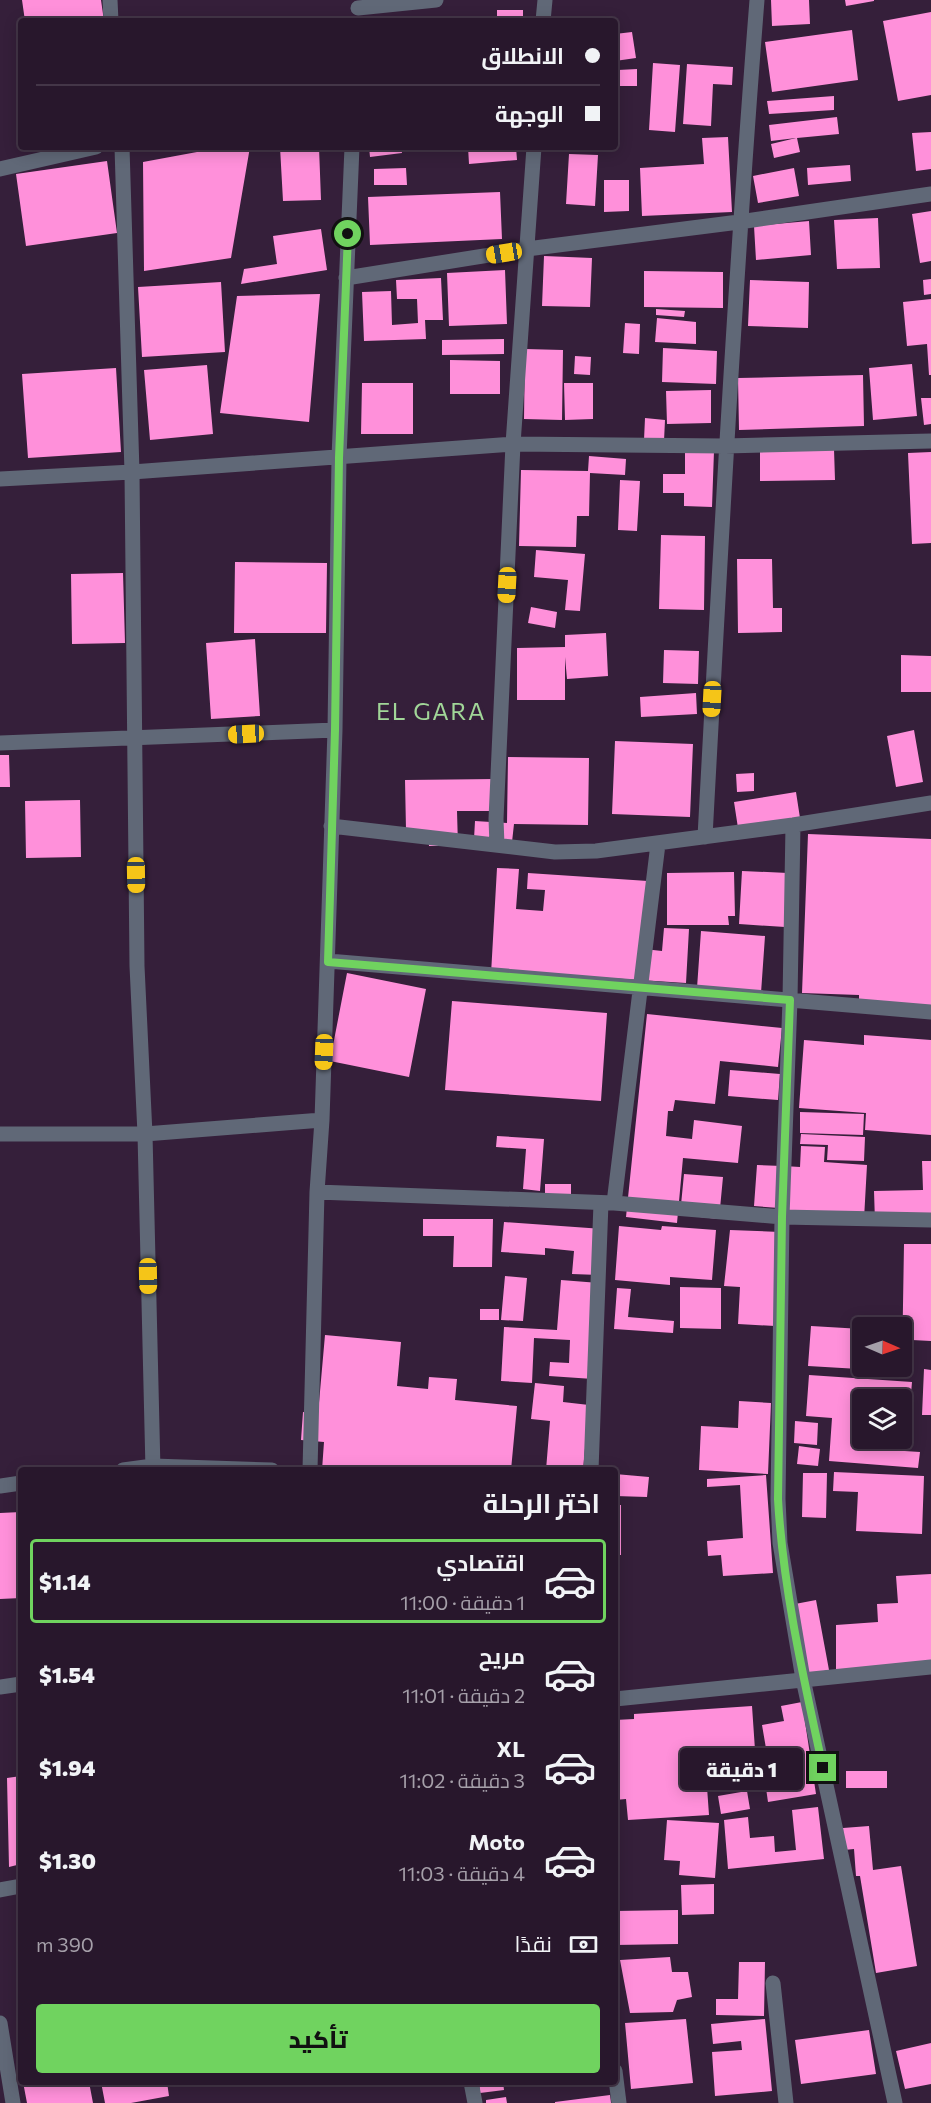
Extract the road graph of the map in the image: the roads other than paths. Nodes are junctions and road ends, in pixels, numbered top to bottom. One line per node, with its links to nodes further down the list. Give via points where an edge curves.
1 (110, 0): 6 (street)
2 (436, 0): 5 (street)
3 (545, 0): 7 (street)
4 (757, 0): 14 (street)
5 (358, 10)
6 (111, 18)
7 (543, 18)
8 (83, 150): 12 (street)
9 (122, 150): 21 (street)
10 (352, 150): 16 (street)
11 (534, 150): 15 (street)
12 (0, 169)
13 (931, 194): 14 (street)
14 (739, 222): 15 (street); 19 (street)
15 (527, 249): 16 (street); 18 (street)
16 (346, 278): 20 (street)
17 (931, 441): 19 (street)
18 (513, 444): 19 (street); 20 (street); 31 (street)
19 (725, 446): 29 (street)
20 (339, 458): 21 (street); 23 (street)
21 (132, 472): 22 (street); 24 (street)
22 (0, 479)
23 (335, 730): 24 (street); 28 (street)
24 (135, 739): 25 (street); 38 (street, via 137,966)
25 (0, 743)
26 (931, 803): 27 (street)
27 (793, 825): 29 (street); 34 (street)
28 (331, 826): 31 (street); 32 (street)
29 (705, 837): 30 (street)
30 (658, 843): 31 (street, via 555,852); 33 (street)
31 (497, 845)
32 (328, 962): 33 (street); 36 (street)
33 (641, 988): 34 (street); 40 (street)
34 (790, 1000): 35 (street); 41 (street)
35 (931, 1012)
36 (322, 1120): 38 (street); 39 (street)
37 (0, 1134): 38 (street)
38 (145, 1134): 43 (street)
39 (317, 1192): 40 (street); 44 (street)
40 (607, 1203): 41 (street); 45 (street)
41 (782, 1217): 42 (street); 49 (street, via 780,1543)
42 (931, 1220)
43 (153, 1467)
44 (310, 1467)
45 (591, 1467)
46 (18, 1483): 47 (street)
47 (0, 1485)
48 (931, 1667): 49 (street)
49 (803, 1679): 52 (street); 63 (street)
50 (18, 1684): 51 (street)
51 (0, 1687)
52 (618, 1699)
53 (18, 1887): 54 (street)
54 (0, 1890)
55 (773, 1983): 62 (street)
56 (0, 2023): 59 (street)
57 (472, 2085): 60 (street)
58 (617, 2085): 61 (street)
59 (13, 2103)
60 (475, 2103)
61 (619, 2103)
62 (786, 2103)
63 (895, 2103)

